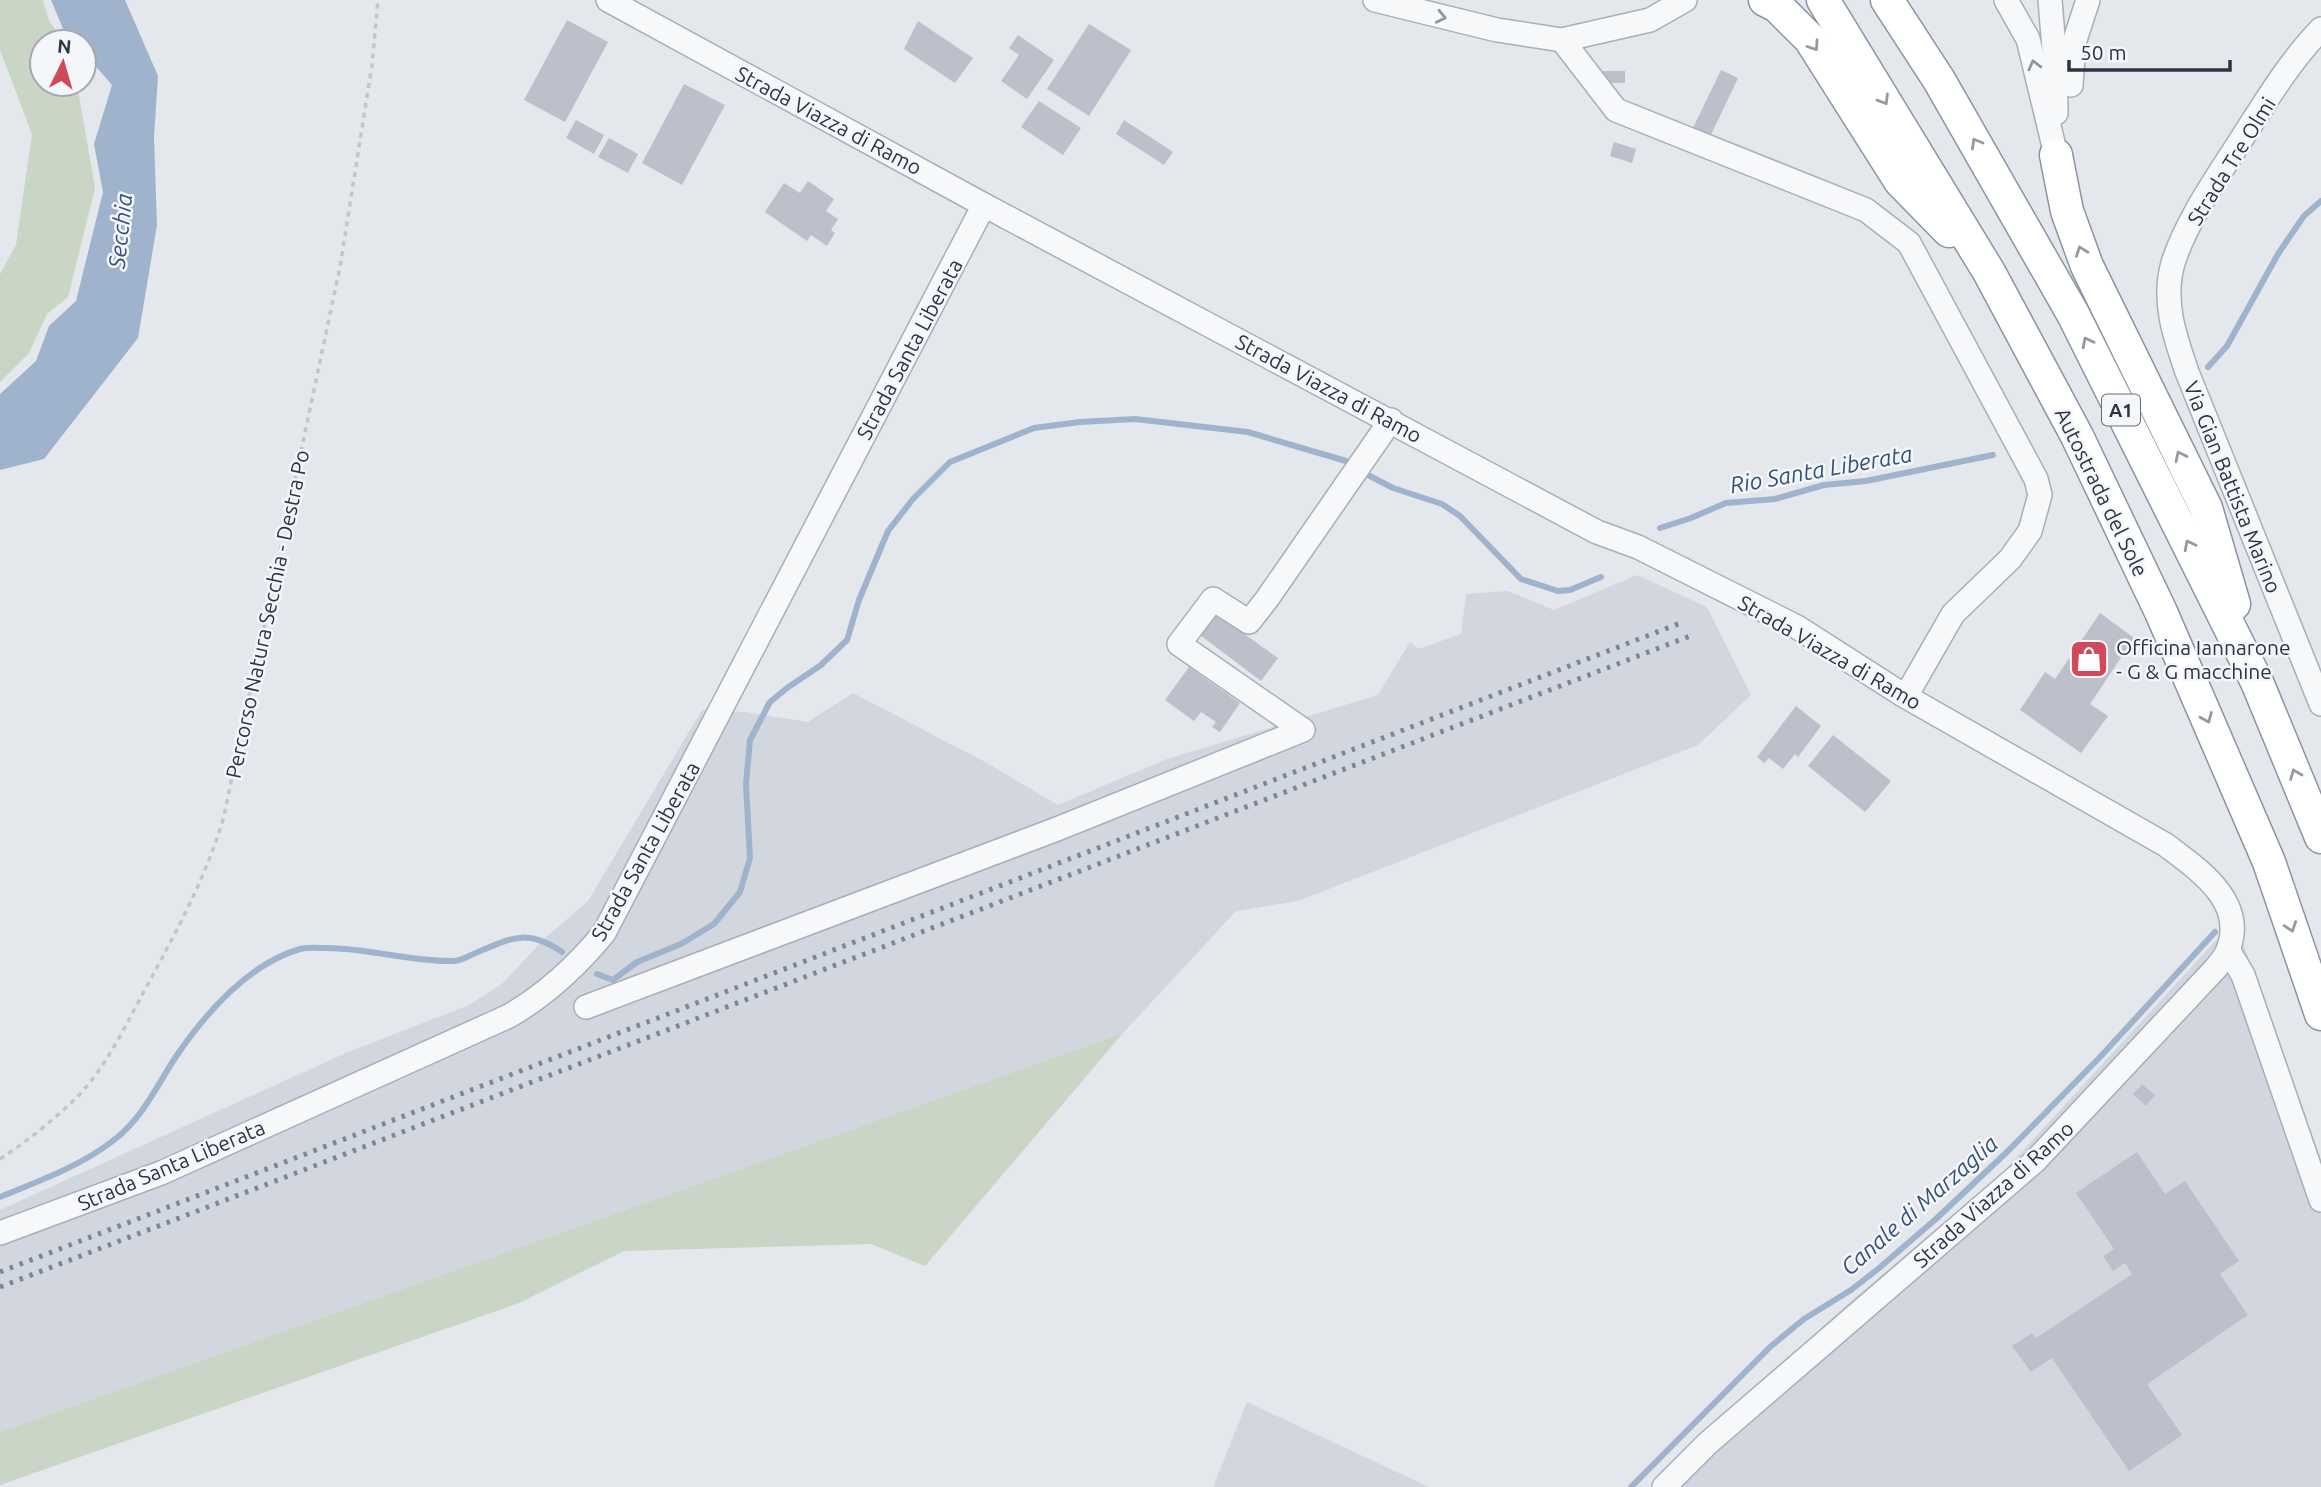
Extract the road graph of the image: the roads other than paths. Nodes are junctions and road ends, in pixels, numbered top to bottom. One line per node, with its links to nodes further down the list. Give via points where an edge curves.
1 (608, 0): 14 (street, Strada Viazza di Ramo)
2 (1375, 0): 11 (street, one-way to 11, via 1497,30)
3 (1685, 0): 11 (street, via 1650,20)
4 (1765, 0): 16 (highway, one-way to 16, via 1810,39 1900,181)
5 (1823, 0): 16 (highway, Autostrada del Sole / A1, one-way to 16)
6 (1887, 0): 18 (highway, A1, one-way to 6, via 2073,314 1939,80)
7 (2006, 0): 13 (street, one-way to 7, via 2028,39)
8 (2050, 0): 13 (street)
9 (2088, 0): 12 (street, via 2074,43)
10 (2321, 29): 15 (street, Strada Tre Olmi, via 2215,180)
11 (1562, 40): 19 (street, via 1616,110 1866,210 1909,243 2036,480 2040,495 2030,531 2010,559 1953,614)
12 (2071, 85)
13 (2056, 155): 18 (highway, one-way to 13, via 2206,508 2087,266 2067,211)
14 (984, 205): 17 (street, Strada Viazza di Ramo); 26 (street, Strada Santa Liberata, via 604,933 584,958 555,985 509,1016 161,1173)
15 (2173, 264): 20 (street, Via Gian Battista Marino, via 2168,303 2187,373)
16 (1989, 272): 24 (highway, Autostrada del Sole / A1, one-way to 24, via 2077,436 2161,611 2269,862)
17 (1391, 421): 19 (street, Strada Viazza di Ramo, via 1597,532 1638,547 1797,627); 23 (street, via 1249,622 1213,599 1179,644 1303,730 1044,834)
18 (2257, 682): 21 (highway, A1, one-way to 18)
19 (1906, 696): 22 (street, Strada Viazza di Ramo, via 2166,845 2201,871 2220,891 2229,911 2232,931)
20 (2321, 704)
21 (2321, 837)
22 (2228, 950): 25 (street, via 2243,975); 27 (street, Strada Viazza di Ramo, via 2217,968 2035,1161 1708,1443)
23 (586, 1007)
24 (2321, 1014)
25 (2321, 1200)
26 (0, 1233)
27 (1664, 1487)

